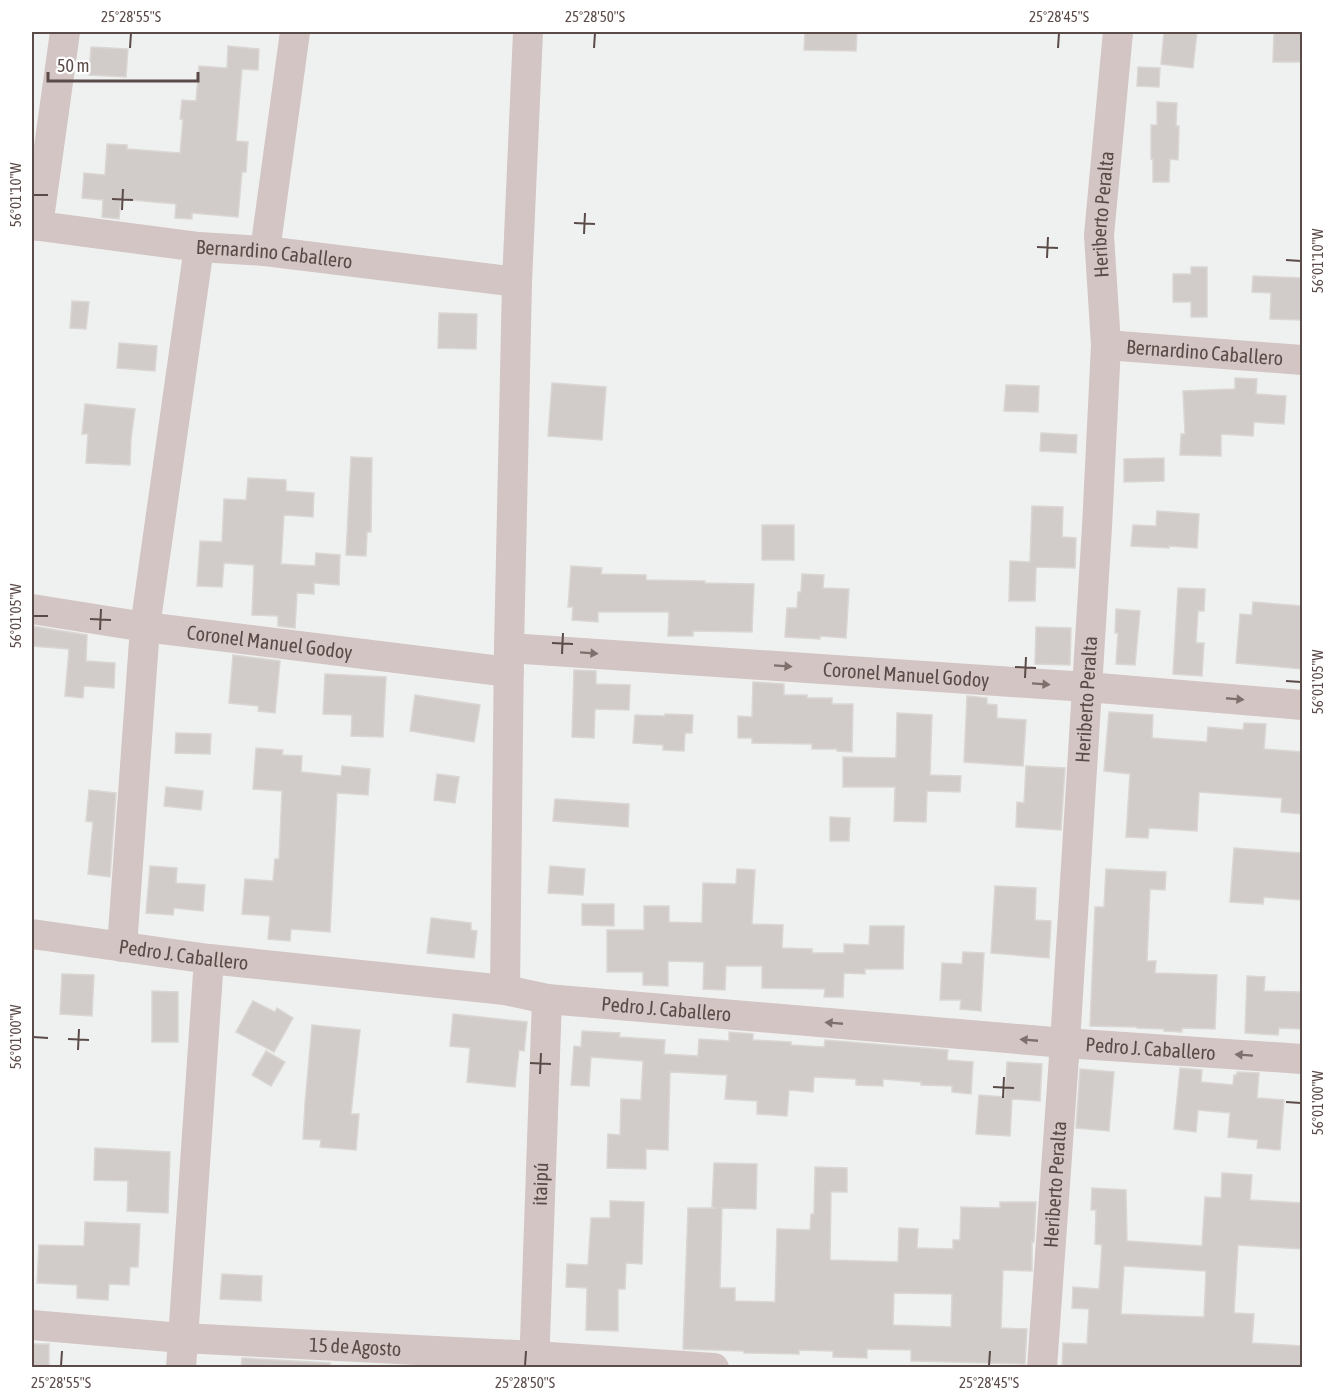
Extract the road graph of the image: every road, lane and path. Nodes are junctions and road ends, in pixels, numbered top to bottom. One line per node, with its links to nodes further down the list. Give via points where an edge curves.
1 (65, 32): 5 (street)
2 (295, 32): 7 (street)
3 (528, 32): 8 (street)
4 (1118, 32): 9 (street, Heriberto Peralta, via 1099,235)
5 (35, 225): 6 (street, Bernardino Caballero)
6 (199, 248): 7 (street, Bernardino Caballero); 12 (street)
7 (265, 251): 8 (street, Bernardino Caballero)
8 (517, 282): 13 (street)
9 (1106, 345): 10 (street, Bernardino Caballero); 14 (street, Heriberto Peralta)
10 (1302, 360)
11 (32, 609): 12 (street, Coronel Manuel Godoy)
12 (145, 627): 13 (street, Coronel Manuel Godoy); 17 (street)
13 (509, 660): 14 (street, Coronel Manuel Godoy, one-way to 14); 19 (street)
14 (1086, 687): 15 (street, Coronel Manuel Godoy, one-way to 15); 21 (street, Heriberto Peralta)
15 (1302, 705)
16 (32, 934): 17 (street, Pedro J. Caballero)
17 (122, 947): 18 (street, Pedro J. Caballero)
18 (209, 958): 19 (street, Pedro J. Caballero); 24 (street)
19 (505, 990): 20 (street, Pedro J. Caballero)
20 (548, 999): 21 (street, Pedro J. Caballero, one-way to 20); 25 (street, itaipú)
21 (1065, 1043): 22 (street, Pedro J. Caballero, one-way to 21); 28 (street, Heriberto Peralta)
22 (1302, 1059)
23 (32, 1326): 24 (street, 15 de Agosto)
24 (182, 1338): 25 (street, 15 de Agosto); 26 (street)
25 (535, 1362): 27 (street, 15 de Agosto)
26 (181, 1368)
27 (714, 1368)
28 (1042, 1368)

